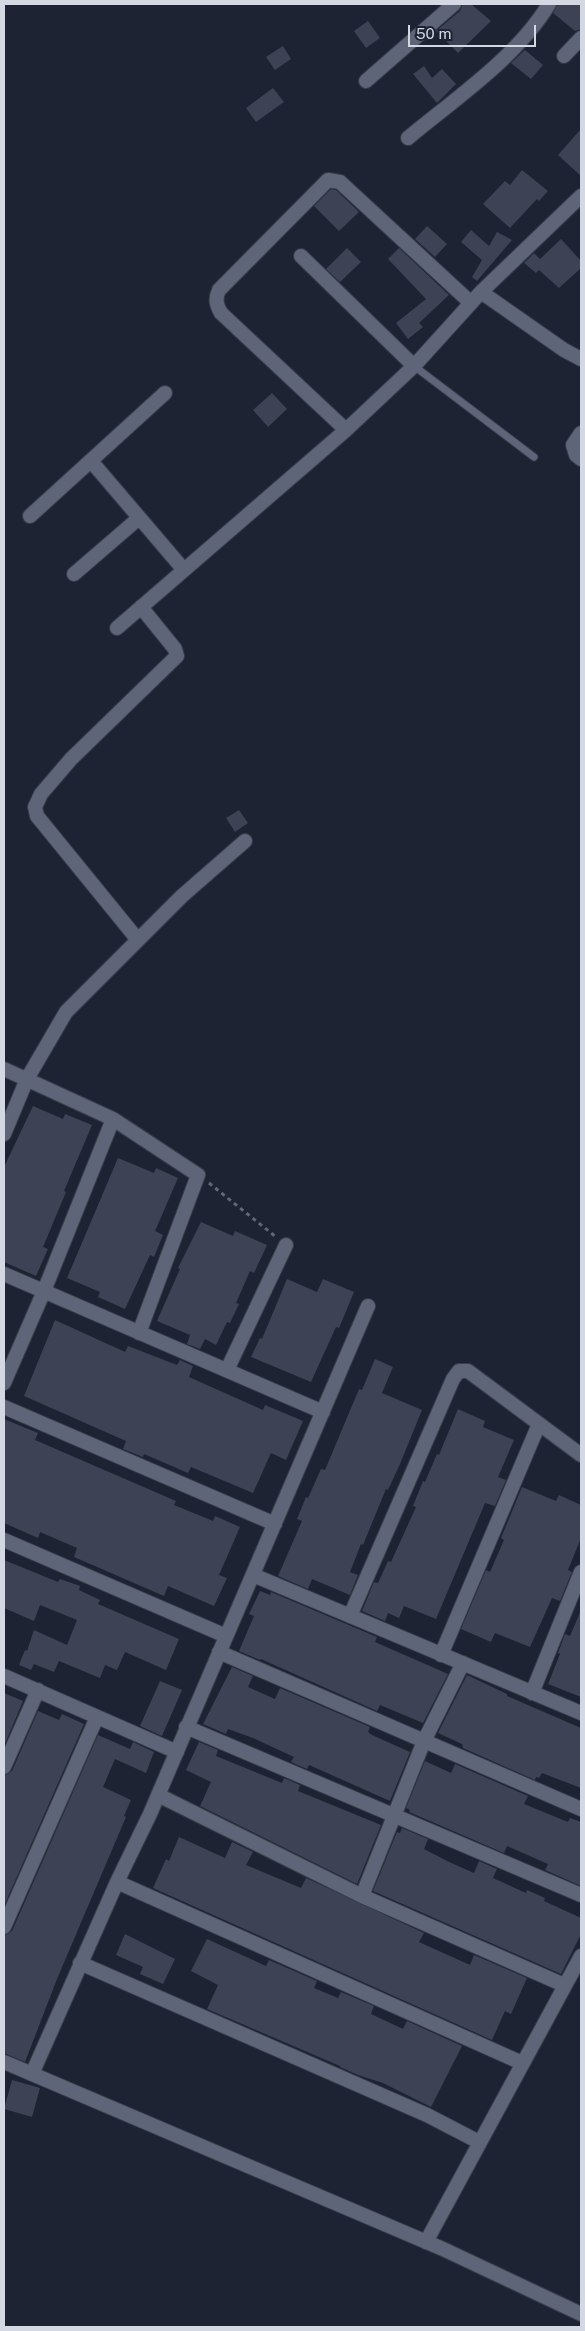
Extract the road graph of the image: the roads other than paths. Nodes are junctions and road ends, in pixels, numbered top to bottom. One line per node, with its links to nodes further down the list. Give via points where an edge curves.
1 (454, 4): 5 (street)
2 (549, 4): 6 (street, via 507,55)
3 (581, 38): 4 (street)
4 (564, 56)
5 (366, 81)
6 (408, 138)
7 (581, 196): 9 (street)
8 (301, 256): 12 (street)
9 (481, 292): 10 (street); 11 (street)
10 (472, 303): 12 (street); 14 (street, via 340,182 328,180 301,206 219,290 215,298 221,313)
11 (581, 359)
12 (414, 366): 14 (street); 16 (lane)
13 (165, 393): 18 (street)
14 (346, 430): 21 (street)
15 (581, 433): 17 (street, via 573,446)
16 (534, 457)
17 (581, 459)
18 (91, 462): 19 (street); 20 (street)
19 (30, 516)
20 (139, 518): 21 (street); 22 (street)
21 (184, 570): 23 (street)
22 (74, 574)
23 (141, 607): 24 (street); 26 (street, via 175,649 176,656 71,759 34,806 37,816)
24 (117, 628)
25 (245, 841): 26 (street)
26 (138, 940): 28 (street, via 66,1012)
27 (4, 1069): 28 (street)
28 (27, 1079): 29 (street); 30 (street)
29 (113, 1119): 33 (street); 35 (street, via 198,1175)
30 (4, 1134)
31 (286, 1245): 36 (street)
32 (4, 1274): 33 (street)
33 (44, 1291): 35 (street); 37 (street)
34 (368, 1306): 39 (street)
35 (139, 1333): 36 (street)
36 (227, 1370): 39 (street)
37 (4, 1383)
38 (4, 1407): 42 (street)
39 (323, 1412): 42 (street)
40 (540, 1424): 41 (street); 46 (street, via 468,1370 460,1371 453,1379); 49 (street)
41 (581, 1455)
42 (275, 1524): 45 (street)
43 (4, 1540): 47 (street)
44 (581, 1572): 53 (street)
45 (253, 1575): 46 (street); 47 (street)
46 (350, 1616): 49 (street)
47 (226, 1636): 48 (street)
48 (219, 1652): 56 (street); 57 (street)
49 (441, 1654): 50 (street)
50 (463, 1663): 53 (street); 57 (street)
51 (4, 1676): 52 (street)
52 (38, 1690): 55 (street); 59 (street)
53 (532, 1692): 54 (street)
54 (581, 1713)
55 (97, 1718): 58 (street); 66 (street)
56 (186, 1727): 58 (street); 62 (street)
57 (424, 1741): 61 (street); 62 (street)
58 (177, 1752): 60 (street)
59 (4, 1767)
60 (158, 1795): 63 (street); 65 (street)
61 (581, 1809)
62 (394, 1815): 64 (street); 65 (street)
63 (117, 1882): 68 (street); 71 (street)
64 (581, 1894)
65 (362, 1896): 69 (street)
66 (4, 1927)
67 (581, 1956): 69 (street)
68 (80, 1963): 72 (street); 73 (street, via 427,2115)
69 (564, 1985): 71 (street)
70 (4, 2062): 72 (street)
71 (522, 2063): 73 (street)
72 (32, 2074): 74 (street)
73 (479, 2142): 74 (street)
74 (426, 2242): 75 (street)
75 (581, 2314)

